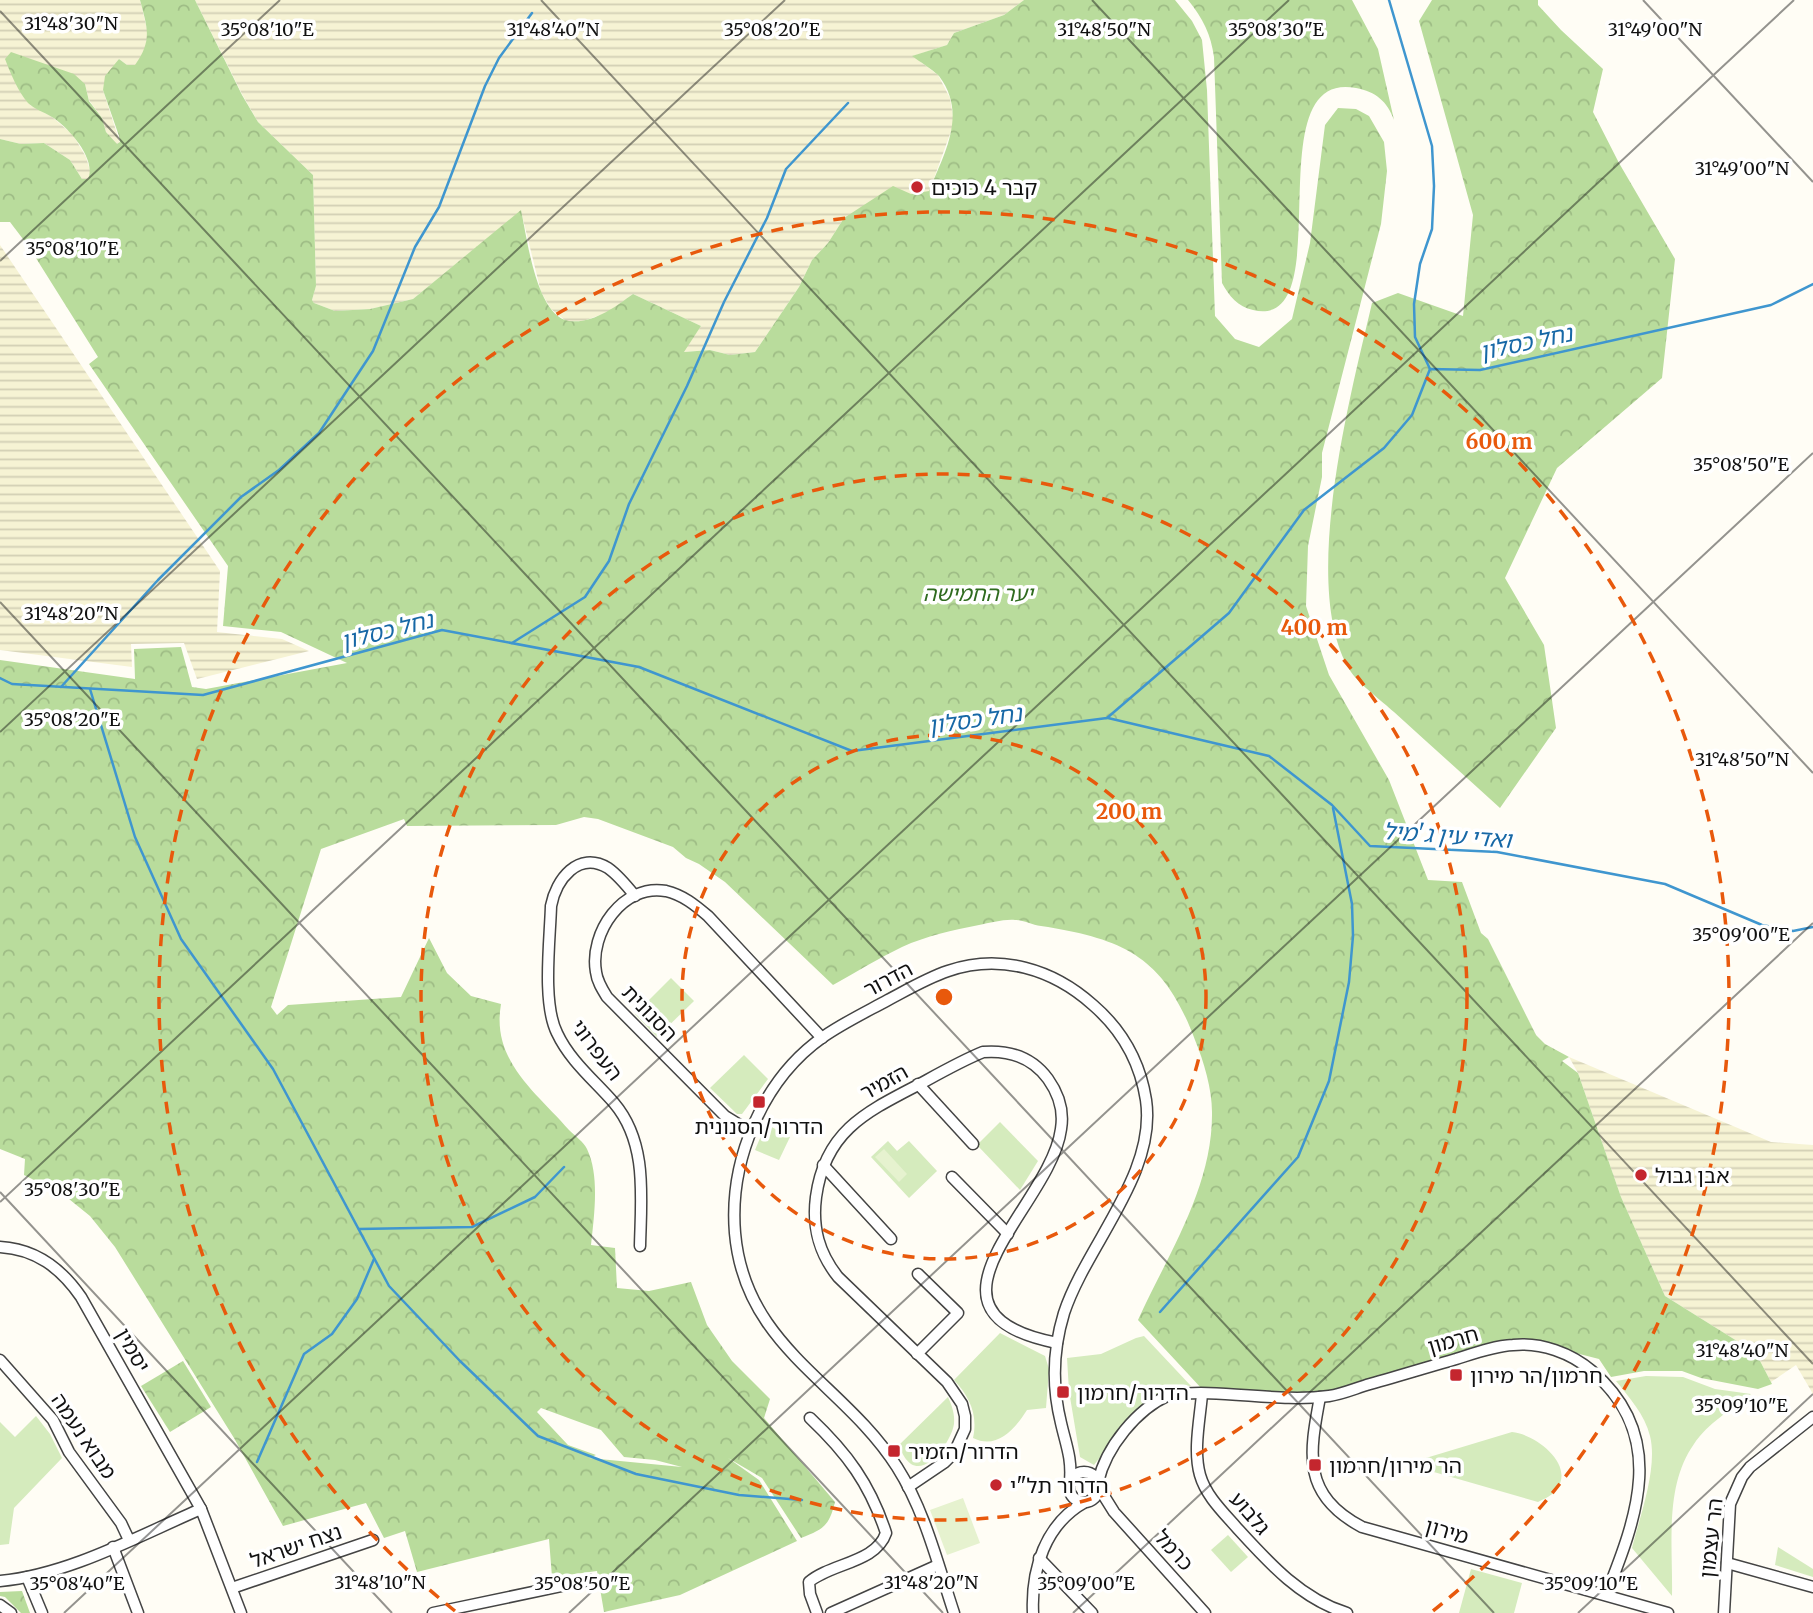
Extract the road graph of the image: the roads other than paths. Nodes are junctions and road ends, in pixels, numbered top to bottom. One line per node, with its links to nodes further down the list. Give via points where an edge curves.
1 (635, 896): 2 (street, via 664,891 690,901); 4 (street, הסנונית, via 614,911 601,932 595,959 601,987 725,1116); 11 (street, העפרוני, via 597,863 573,868 562,878 551,906 549,1000 556,1032 632,1129 639,1162)
2 (822, 1038): 4 (street, הדרור, via 788,1070); 13 (street, הדרור, via 919,983 947,971 991,963 1037,970 1059,981 1116,1028 1143,1083 1148,1123 1145,1144 1134,1175 1081,1273)
3 (918, 1084): 5 (street); 6 (street, הזמיר, via 855,1121); 8 (street, הזמיר, via 971,1056 997,1051 1030,1060 1051,1083 1062,1115 1058,1144)
4 (751, 1132): 25 (street, הדרור, via 739,1163 734,1211 738,1255 752,1297 776,1337 869,1431)
5 (973, 1144)
6 (823, 1165): 9 (street); 14 (street, הזמיר, via 814,1220 827,1263)
7 (953, 1177): 8 (street)
8 (1008, 1234): 13 (street, הזמיר, via 985,1284 991,1309 1008,1328)
9 (891, 1239)
10 (0, 1247): 27 (street, יסמין, via 35,1255 71,1282)
11 (640, 1247)
12 (918, 1274): 14 (street, via 957,1313)
13 (1057, 1343): 20 (street, הדרור, via 1056,1401)
14 (917, 1354): 25 (street, הזמיר, via 956,1394 965,1429 945,1462)
15 (0, 1360): 30 (street, מבוא נעמה, via 53,1420 69,1452)
16 (1202, 1394): 17 (street, חרמון); 21 (street, חרמון, via 1169,1395 1154,1401 1136,1417); 54 (street, גלבוע, via 1199,1474 1210,1496 1284,1577 1324,1604)
17 (1320, 1397): 41 (street, מירון, via 1312,1442 1317,1482 1334,1509 1354,1523); 41 (street, חרמון, via 1511,1345 1551,1349 1578,1360 1611,1390 1628,1416 1639,1448 1638,1498)
18 (1813, 1417): 34 (street, הר עצמון, via 1742,1477 1730,1504)
19 (810, 1418): 48 (street, via 858,1472 886,1533 881,1543 862,1557 809,1582)
20 (1071, 1459): 22 (street); 24 (street, הדרור)
21 (1106, 1459): 22 (street, חרמון); 23 (street, חרמון)
22 (1086, 1472): 23 (street, via 1096,1477); 24 (street, via 1076,1474)
23 (1099, 1485): 26 (street, via 1097,1495); 28 (street, כרמל)
24 (1070, 1486): 26 (street, via 1074,1499); 29 (street)
25 (908, 1487): 35 (street, הדרור)
26 (1087, 1502): 28 (street, כרמל, via 1102,1504); 29 (street)
27 (201, 1508): 30 (street); 40 (street, יסמין)
28 (1114, 1513): 53 (street, כרמל)
29 (1064, 1517): 33 (street)
30 (129, 1539): 32 (street)
31 (373, 1540): 40 (street, נצח ישראל)
32 (113, 1546): 36 (street); 45 (street)
33 (1039, 1558): 51 (street); 52 (street)
34 (1727, 1563): 39 (street); 56 (street, הר עצמון)
35 (938, 1565): 49 (street); 50 (street, הדרור)
36 (27, 1577): 38 (street); 44 (street)
37 (590, 1580): 47 (street)
38 (0, 1581)
39 (1813, 1587)
40 (232, 1588): 46 (street, יסמין)
41 (1606, 1595): 55 (street, מירון)
42 (0, 1605): 43 (street)
43 (11, 1613)
44 (42, 1613)
45 (138, 1613)
46 (241, 1613)
47 (433, 1613)
48 (817, 1613)
49 (831, 1613)
50 (954, 1613)
51 (1033, 1613)
52 (1092, 1613)
53 (1205, 1613)
54 (1347, 1613)
55 (1668, 1613)
56 (1724, 1613)

